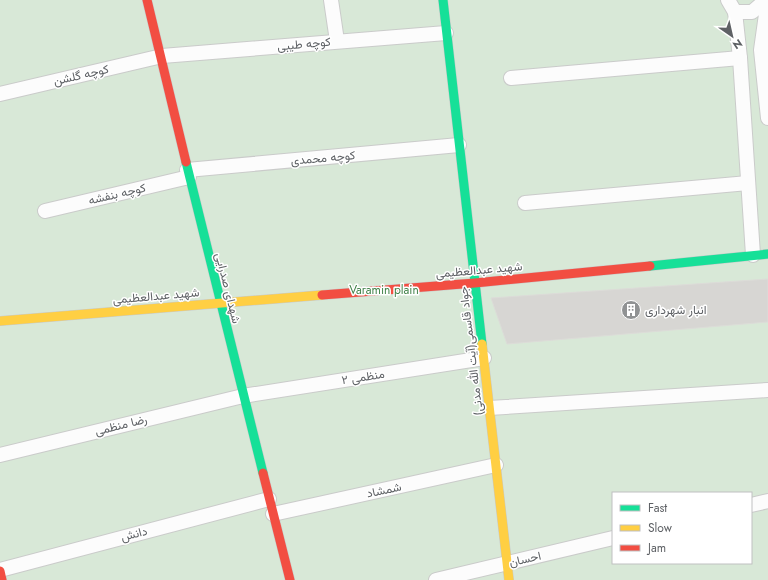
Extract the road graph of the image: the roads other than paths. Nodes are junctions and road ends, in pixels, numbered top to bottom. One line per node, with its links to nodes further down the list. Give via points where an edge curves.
1 (147, 0): 8 (street, شهدای صدرایی)
2 (331, 0): 7 (street)
3 (442, 0): 6 (street, جواد قاسمی(آیت الله مدنی))
4 (767, 0): 5 (street, via 752,12); 12 (street, via 761,50)
5 (731, 6): 9 (street)
6 (446, 32): 7 (street, کوچه طیبی); 13 (street, جواد قاسمی(آیت الله مدنی))
7 (337, 41): 8 (street, کوچه طیبی)
8 (162, 56): 11 (street, کوچه گلشن); 14 (street, شهدای صدرایی)
9 (740, 58): 10 (street); 15 (street)
10 (511, 78)
11 (0, 94)
12 (768, 118)
13 (459, 145): 14 (street, کوچه محمدی); 20 (street, جواد قاسمی(آیت الله مدنی))
14 (188, 174): 17 (street, کوچه بنفشه); 21 (street, شهدای صدرایی)
15 (748, 182): 16 (street); 19 (street)
16 (525, 203)
17 (45, 211)
18 (768, 254): 19 (street, شهید عبدالعظیمی)
19 (753, 255): 20 (street, شهید عبدالعظیمی)
20 (475, 283): 21 (street, شهید عبدالعظیمی); 23 (street, جواد قاسمی(آیت الله مدنی))
21 (219, 303): 22 (street, شهید عبدالعظیمی); 25 (street, شهدای صدرایی)
22 (0, 321)
23 (484, 358): 25 (street, منظمی ۲); 26 (street, جواد قاسمی(آیت الله مدنی))
24 (768, 390): 26 (street)
25 (242, 396): 27 (street, رضا منظمی); 29 (street, شهدای صدرایی)
26 (489, 408): 28 (street, جواد قاسمی(آیت الله مدنی))
27 (0, 455)
28 (496, 466): 32 (street, شمشاد); 34 (street, جواد قاسمی(آیت الله مدنی))
29 (269, 499): 32 (street, شهدای صدرایی); 35 (street, دانش)
30 (768, 501): 31 (street)
31 (752, 505)
32 (273, 514): 37 (street, شهدای صدرایی)
33 (612, 538): 34 (street, احسان)
34 (507, 563): 38 (street, احسان); 39 (street, جواد قاسمی(آیت الله مدنی))
35 (0, 570): 36 (street)
36 (2, 580)
37 (290, 580)
38 (436, 580)
39 (509, 580)

